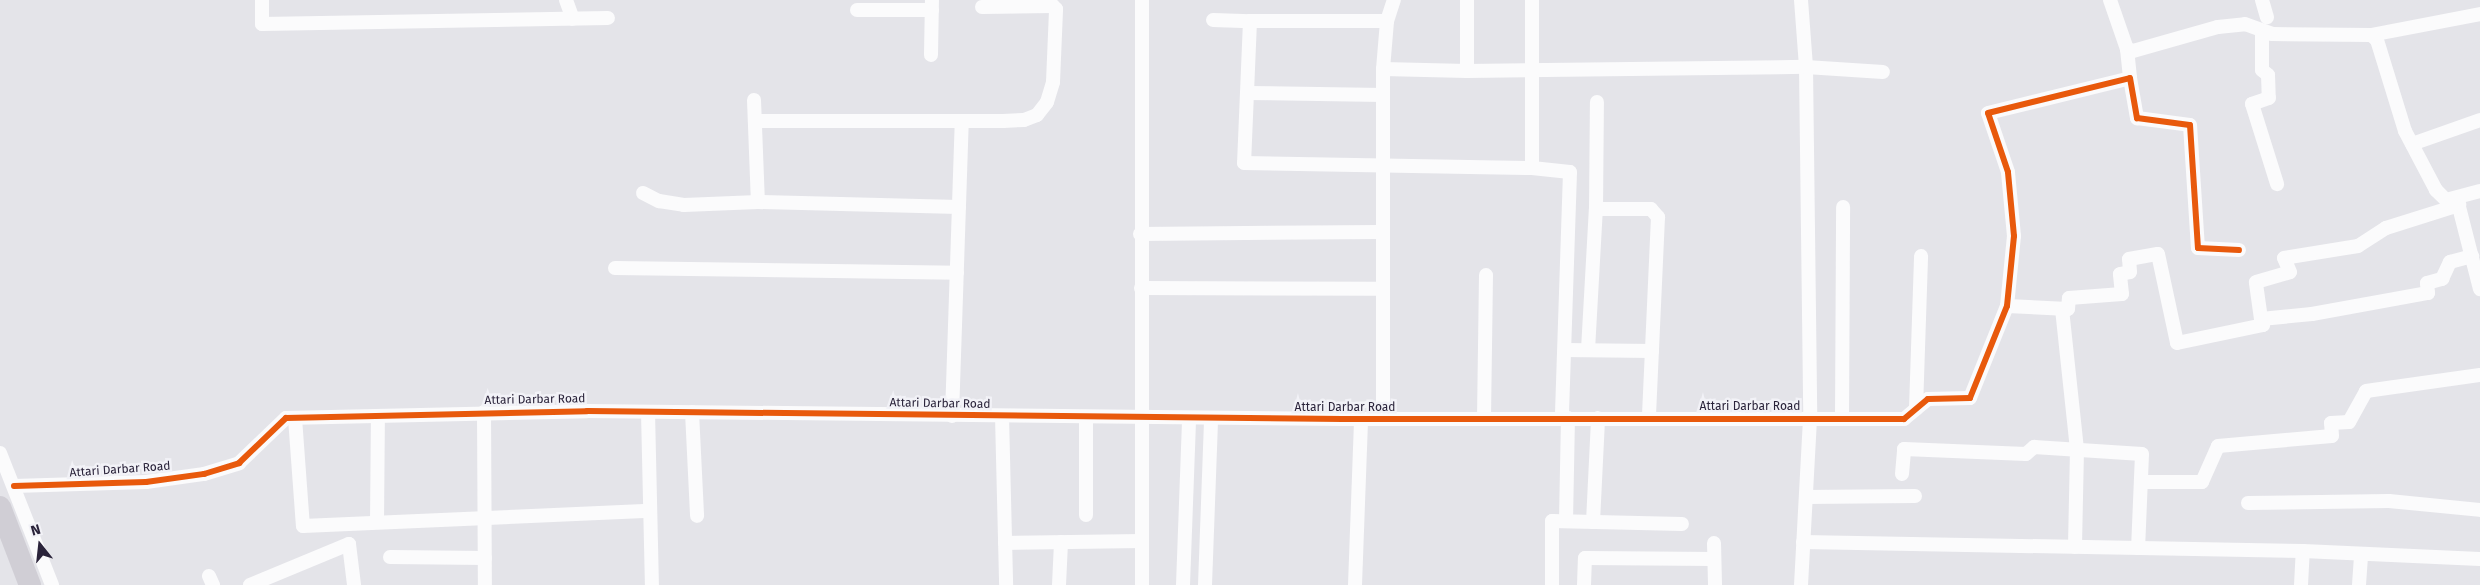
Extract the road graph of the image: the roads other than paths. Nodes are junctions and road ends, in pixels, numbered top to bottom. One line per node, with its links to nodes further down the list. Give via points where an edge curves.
1 (262, 0): 16 (street, via 262,24)
2 (566, 0): 16 (street)
3 (1142, 0): 49 (street)
4 (1394, 0): 19 (street)
5 (1468, 0): 26 (street)
6 (1532, 0): 27 (street)
7 (1801, 0): 24 (street)
8 (2110, 0): 22 (street)
9 (2262, 0): 14 (street)
10 (932, 5): 12 (street); 23 (street)
11 (982, 7): 36 (street, via 1053,6 1056,9 1053,82 1048,102 1037,115 1024,120)
12 (857, 10)
13 (2480, 14): 21 (street)
14 (2267, 17)
15 (608, 18): 16 (street)
16 (573, 19)
17 (1213, 20): 18 (street)
18 (1250, 21): 19 (street); 30 (street)
19 (1387, 21): 25 (street)
20 (2262, 33): 21 (street); 22 (street, via 2245,24 2218,27 2133,51); 40 (street, via 2262,70 2268,75 2269,98 2252,104)
21 (2370, 35): 37 (street, via 2377,40)
22 (2127, 49): 29 (street)
23 (931, 56)
24 (1806, 67): 27 (street); 28 (street); 84 (street)
25 (1383, 69): 26 (street); 31 (street)
26 (1467, 71): 27 (street)
27 (1532, 71): 39 (street)
28 (1883, 72)
29 (2130, 78): 50 (street, via 2137,118 2190,125 2198,248); 59 (street, via 1988,113 2008,172 2014,236)
30 (1246, 93): 31 (street); 38 (street, via 1244,163)
31 (1383, 95): 38 (street)
32 (754, 100): 35 (street)
33 (1597, 102): 47 (street)
34 (2480, 120): 37 (street)
35 (755, 121): 36 (street); 43 (street)
36 (962, 122): 45 (street)
37 (2412, 144): 44 (street, via 2436,190 2446,200)
38 (1382, 168): 39 (street); 48 (street)
39 (1532, 168): 62 (street, via 1570,172)
40 (2277, 184)
41 (2480, 191): 44 (street)
42 (642, 193): 43 (street, via 659,201 684,204)
43 (758, 202): 45 (street)
44 (2458, 202): 52 (street); 61 (street, via 2386,228 2358,246 2284,258 2290,272 2256,282)
45 (959, 207): 54 (street)
46 (1843, 207): 85 (street)
47 (1596, 208): 63 (street); 64 (street, via 1651,209 1658,216)
48 (1381, 232): 49 (street); 57 (street)
49 (1140, 234): 56 (street)
50 (2239, 250)
51 (1921, 256): 66 (street)
52 (2475, 258): 58 (street); 61 (street, via 2450,262 2442,280 2427,283 2428,293 2312,314)
53 (615, 268): 54 (street)
54 (957, 273): 71 (street)
55 (1486, 275): 78 (street)
56 (1141, 288): 57 (street); 74 (street)
57 (1382, 289): 83 (street)
58 (2480, 289)
59 (2007, 306): 60 (street); 66 (street, Attari Darbar Road, via 1970,398 1928,399)
60 (2062, 309): 61 (street, via 2068,309 2068,298 2122,294 2120,274 2130,272 2129,259 2158,254 2177,343 2263,325); 86 (street)
61 (2261, 319)
62 (1565, 350): 63 (street); 79 (street)
63 (1588, 350): 64 (street)
64 (1652, 351): 81 (street)
65 (2480, 374): 89 (street, via 2366,391 2349,422 2331,423 2332,436 2218,446 2202,482)
66 (1916, 409): 85 (street, Attari Darbar Road, via 1904,419)
67 (484, 412): 68 (street, Attari Darbar Road); 70 (street, Attari Darbar Road); 98 (street)
68 (648, 412): 69 (street, Attari Darbar Road); 96 (street)
69 (692, 412): 71 (street, Attari Darbar Road); 99 (street)
70 (378, 416): 75 (street, Attari Darbar Road); 101 (street)
71 (952, 416): 72 (street, Attari Darbar Road)
72 (1002, 416): 73 (street, Attari Darbar Road); 107 (street)
73 (1086, 417): 74 (street, Attari Darbar Road); 97 (street)
74 (1142, 417): 76 (street, Attari Darbar Road); 104 (street)
75 (295, 418): 90 (street, Attari Darbar Road, via 286,418 239,463 204,474 146,482); 101 (street, via 303,526)
76 (1189, 418): 77 (street, Attari Darbar Road); 127 (street)
77 (1211, 418): 82 (street, Attari Darbar Road); 128 (street)
78 (1484, 418): 79 (street, Attari Darbar Road); 83 (street, Attari Darbar Road)
79 (1565, 418): 80 (street, Attari Darbar Road); 100 (street)
80 (1598, 418): 81 (street, Attari Darbar Road); 102 (street)
81 (1649, 418): 84 (street, Attari Darbar Road)
82 (1361, 419): 83 (street, Attari Darbar Road); 129 (street)
83 (1383, 419)
84 (1810, 419): 85 (street, Attari Darbar Road); 92 (street)
85 (1842, 419)
86 (2076, 450): 88 (street, via 2034,447 2026,454 1904,449); 89 (street, via 2142,454); 109 (street)
87 (0, 453): 90 (street)
88 (1902, 474)
89 (2141, 482): 110 (street)
90 (14, 486): 119 (street)
91 (1916, 496): 92 (street)
92 (1806, 497): 106 (street)
93 (2248, 503): 95 (street, via 2389,501)
94 (0, 507): 118 (main road)
95 (2480, 510)
96 (650, 511): 98 (street); 123 (street)
97 (1086, 515)
98 (485, 516): 101 (street); 114 (street)
99 (697, 516)
100 (1566, 521): 102 (street); 130 (street, via 1552,521)
101 (377, 522)
102 (1593, 522): 103 (street)
103 (1682, 524)
104 (1142, 541): 105 (street); 126 (street)
105 (1061, 542): 107 (street); 125 (street)
106 (1803, 542): 109 (street); 133 (street)
107 (1005, 543): 124 (street)
108 (1714, 543): 115 (street)
109 (2075, 547): 110 (street)
110 (2138, 548): 111 (street)
111 (2302, 552): 112 (street); 134 (street)
112 (2361, 554): 116 (street); 135 (street)
113 (390, 557): 114 (street)
114 (485, 558): 122 (street)
115 (1714, 559): 131 (street, via 1585,558); 132 (street)
116 (2480, 559)
117 (278, 580): 120 (street); 121 (street, via 349,544)
118 (30, 585)
119 (52, 585)
120 (250, 585)
121 (354, 585)
122 (485, 585)
123 (652, 585)
124 (1006, 585)
125 (1060, 585)
126 (1142, 585)
127 (1183, 585)
128 (1205, 585)
129 (1355, 585)
130 (1552, 585)
131 (1584, 585)
132 (1715, 585)
133 (1801, 585)
134 (2301, 585)
135 (2359, 585)

